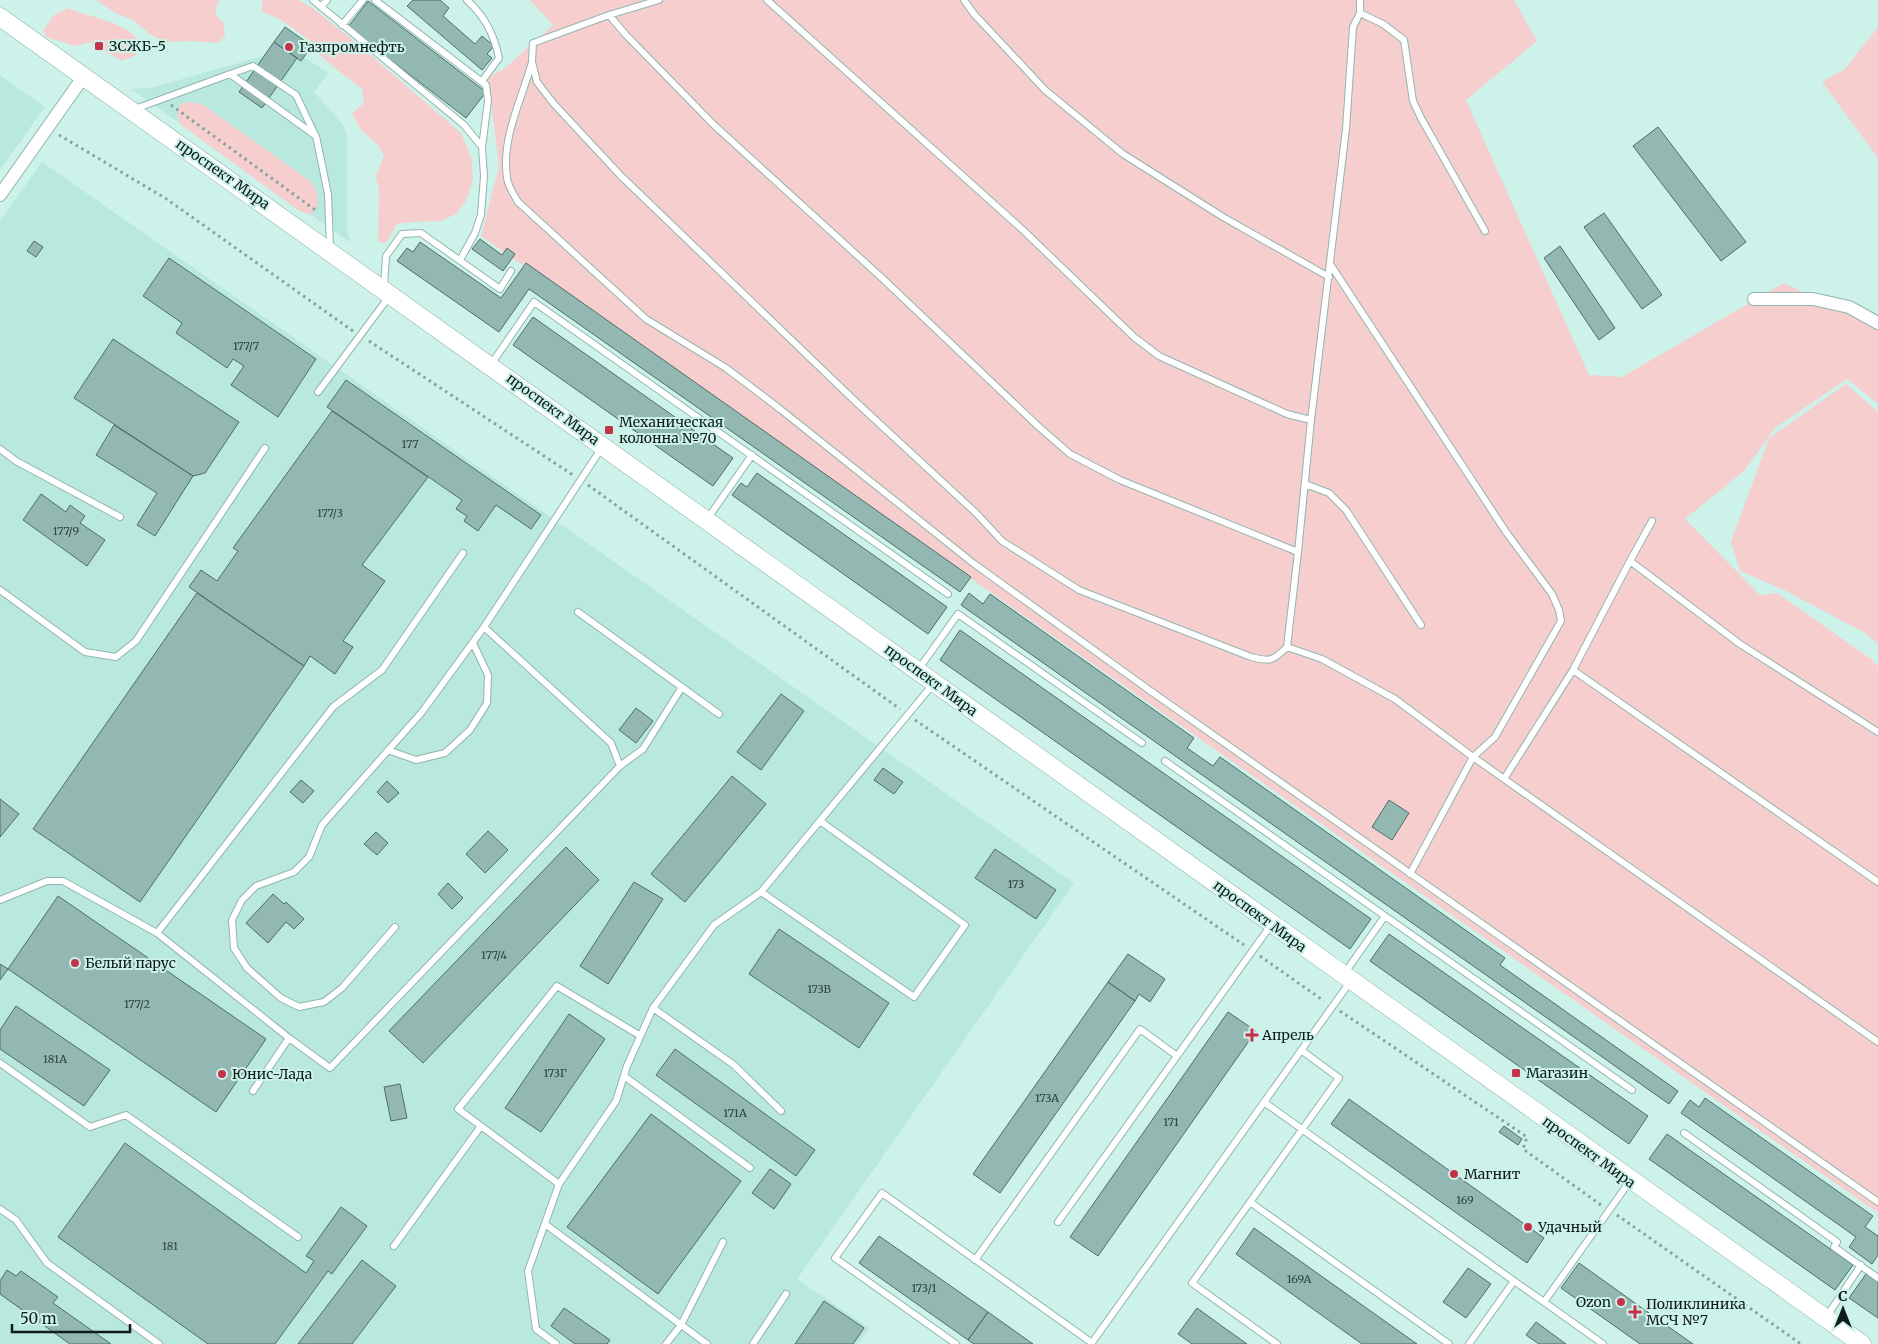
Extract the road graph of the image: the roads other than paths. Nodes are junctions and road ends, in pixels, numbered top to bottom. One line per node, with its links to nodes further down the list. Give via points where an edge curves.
1 (312, 0): 10 (lane)
2 (327, 0): 10 (lane)
3 (363, 0): 14 (lane)
4 (375, 0): 18 (lane)
5 (466, 0): 18 (lane, via 478,10 494,38 499,58)
6 (659, 0): 12 (lane)
7 (767, 0): 34 (lane, via 1024,230 1159,356 1287,414)
8 (964, 0): 28 (lane, via 1045,90 1123,154)
9 (1360, 0): 11 (lane)
10 (321, 7): 14 (lane)
11 (1360, 12): 23 (lane, via 1404,40 1413,101); 26 (lane, via 1353,27 1346,129)
12 (609, 15): 15 (lane, via 533,43); 43 (lane, via 714,124 1070,454 1120,480)
13 (0, 16): 17 (street, проспект Мира)
14 (342, 25): 21 (lane, via 464,125)
15 (532, 62): 52 (lane, via 537,82 620,176 1002,541 1079,590 1251,656 1266,661 1277,657); 66 (lane, via 515,108 506,156 507,179 518,202 646,319 726,368 973,563)
16 (230, 74): 19 (lane); 20 (lane); 20 (lane, via 253,66 296,95)
17 (84, 76): 19 (street, проспект Мира); 22 (street)
18 (482, 81): 21 (lane, via 486,85 488,101)
19 (133, 110): 24 (street, проспект Мира)
20 (316, 136): 24 (lane, via 328,194)
21 (482, 147): 25 (lane, via 481,214)
22 (0, 195)
23 (1485, 230)
24 (330, 249): 29 (street, проспект Мира)
25 (460, 260): 27 (lane, via 500,288); 29 (lane, via 421,233 402,234 386,256)
26 (1330, 264): 28 (lane); 61 (lane, via 1506,532 1552,594 1559,610 1561,621 1495,737)
27 (512, 272)
28 (1329, 278): 34 (lane)
29 (388, 290): 32 (street, проспект Мира); 33 (lane, via 360,336)
30 (1754, 299): 31 (street, via 1813,299 1849,307)
31 (1878, 322)
32 (491, 364): 35 (street, проспект Мира); 38 (lane, via 534,302)
33 (318, 392)
34 (1311, 420): 39 (lane)
35 (604, 445): 41 (street, проспект Мира); 50 (lane)
36 (265, 448): 46 (lane, via 136,640 116,657 85,652)
37 (0, 449): 40 (lane, via 16,461)
38 (752, 455): 41 (lane); 47 (lane)
39 (1305, 484): 43 (lane); 49 (lane, via 1329,493 1346,510)
40 (120, 517)
41 (707, 519): 53 (street, проспект Мира)
42 (1652, 521): 45 (lane)
43 (1298, 552): 52 (lane)
44 (463, 554): 73 (lane, via 382,670 333,707)
45 (1630, 561): 54 (lane); 58 (lane, via 1740,644)
46 (0, 590)
47 (948, 594)
48 (578, 612): 56 (lane)
49 (1421, 624)
50 (484, 628): 51 (lane); 63 (lane, via 611,743)
51 (473, 643): 60 (lane, via 422,712); 60 (lane, via 488,676 488,703 470,730 445,753 416,760)
52 (1287, 647): 61 (lane, via 1322,659 1395,699)
53 (918, 670): 55 (street, проспект Мира); 59 (lane, via 958,614)
54 (1573, 670): 64 (lane); 67 (lane)
55 (934, 682): 65 (lane); 71 (street, проспект Мира)
56 (682, 687): 57 (lane); 63 (lane, via 643,749)
57 (719, 714)
58 (1878, 732)
59 (1142, 743)
60 (388, 750): 72 (lane, via 322,825 309,857 294,872 256,886 242,900 232,920 234,948 247,968 281,998 299,1006 324,1002 342,988)
61 (1473, 757): 64 (lane); 66 (lane)
62 (1165, 761): 70 (lane)
63 (620, 766): 77 (lane, via 330,1068)
64 (1504, 779): 78 (lane)
65 (820, 821): 68 (lane); 68 (lane, via 965,925 914,997)
66 (1410, 874): 94 (lane)
67 (1878, 882)
68 (761, 892): 75 (lane, via 714,926)
69 (0, 900): 73 (lane, via 47,881 63,881)
70 (1386, 916): 74 (lane); 83 (lane)
71 (1271, 924): 74 (street, проспект Мира); 80 (lane)
72 (394, 927)
73 (157, 933): 77 (lane)
74 (1347, 978): 79 (lane); 91 (street, проспект Мира)
75 (653, 1008): 76 (lane); 86 (lane, via 734,1065)
76 (639, 1035): 82 (lane); 87 (lane, via 557,986 458,1109)
77 (289, 1038): 84 (lane)
78 (1878, 1042)
79 (1301, 1050): 85 (lane); 88 (lane, via 1339,1078)
80 (1177, 1056): 96 (lane); 101 (lane, via 1140,1029)
81 (0, 1063): 98 (lane, via 90,1127 126,1115)
82 (624, 1076): 90 (lane); 92 (lane, via 616,1102)
83 (1632, 1090)
84 (253, 1091)
85 (1264, 1102): 88 (lane); 109 (lane)
86 (781, 1111)
87 (481, 1126): 92 (lane); 100 (lane)
88 (1302, 1130): 93 (lane); 104 (lane)
89 (1684, 1133): 102 (lane, via 1837,1242 1834,1247)
90 (750, 1168)
91 (1630, 1181): 106 (lane); 107 (street, проспект Мира)
92 (559, 1184): 97 (lane)
93 (1250, 1202): 116 (lane, via 1192,1283); 117 (lane)
94 (1878, 1202)
95 (0, 1209): 110 (lane, via 16,1220 47,1263)
96 (1058, 1222)
97 (545, 1224): 108 (lane); 111 (lane, via 528,1272 536,1329)
98 (298, 1237)
99 (723, 1242): 108 (lane)
100 (394, 1246)
101 (975, 1260): 109 (lane); 115 (lane, via 882,1193 835,1258)
102 (1860, 1266): 103 (lane); 107 (lane)
103 (1878, 1278)
104 (1514, 1281): 106 (lane); 118 (lane)
105 (786, 1294): 114 (lane)
106 (1544, 1302): 119 (lane)
107 (1825, 1318): 120 (street, проспект Мира)
108 (681, 1325): 112 (lane); 113 (lane)
109 (1091, 1343)
110 (158, 1344)
111 (556, 1344)
112 (666, 1344)
113 (707, 1344)
114 (753, 1344)
115 (956, 1344)
116 (1277, 1344)
117 (1448, 1344)
118 (1469, 1344)
119 (1603, 1344)
120 (1862, 1344)

